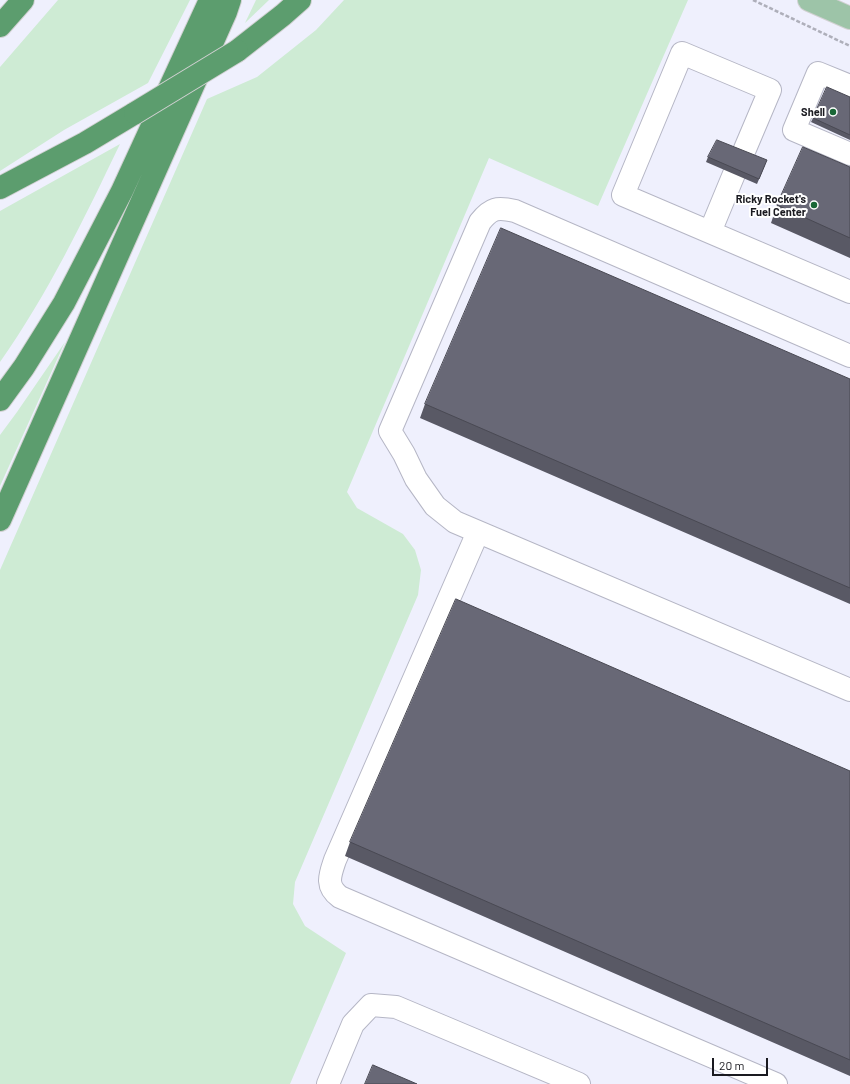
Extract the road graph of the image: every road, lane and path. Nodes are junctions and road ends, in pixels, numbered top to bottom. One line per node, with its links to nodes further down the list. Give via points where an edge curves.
1 (24, 0): 8 (highway)
2 (210, 0): 16 (highway, via 122,191 64,303)
3 (230, 0): 17 (highway)
4 (300, 0): 12 (highway, bridge, via 237,51 85,143)
5 (753, 0): 9 (path)
6 (809, 0): 7 (main road)
7 (847, 16)
8 (0, 26)
9 (850, 46)
10 (848, 92): 11 (lane, via 818,73 794,130 830,138)
11 (850, 153)
12 (0, 188)
13 (710, 232): 13 (lane, via 623,195 682,53 770,90); 14 (lane)
14 (850, 292)
15 (850, 356): 18 (lane, via 515,211 496,208 487,213 480,222 390,431 416,479 435,506 455,522)
16 (0, 400)
17 (0, 520)
18 (478, 532): 19 (lane); 22 (lane, via 335,860 330,880 333,890 340,897)
19 (850, 690)
20 (328, 1084): 21 (lane, via 353,1024 371,1005 396,1007)
21 (579, 1084)
22 (776, 1084)

